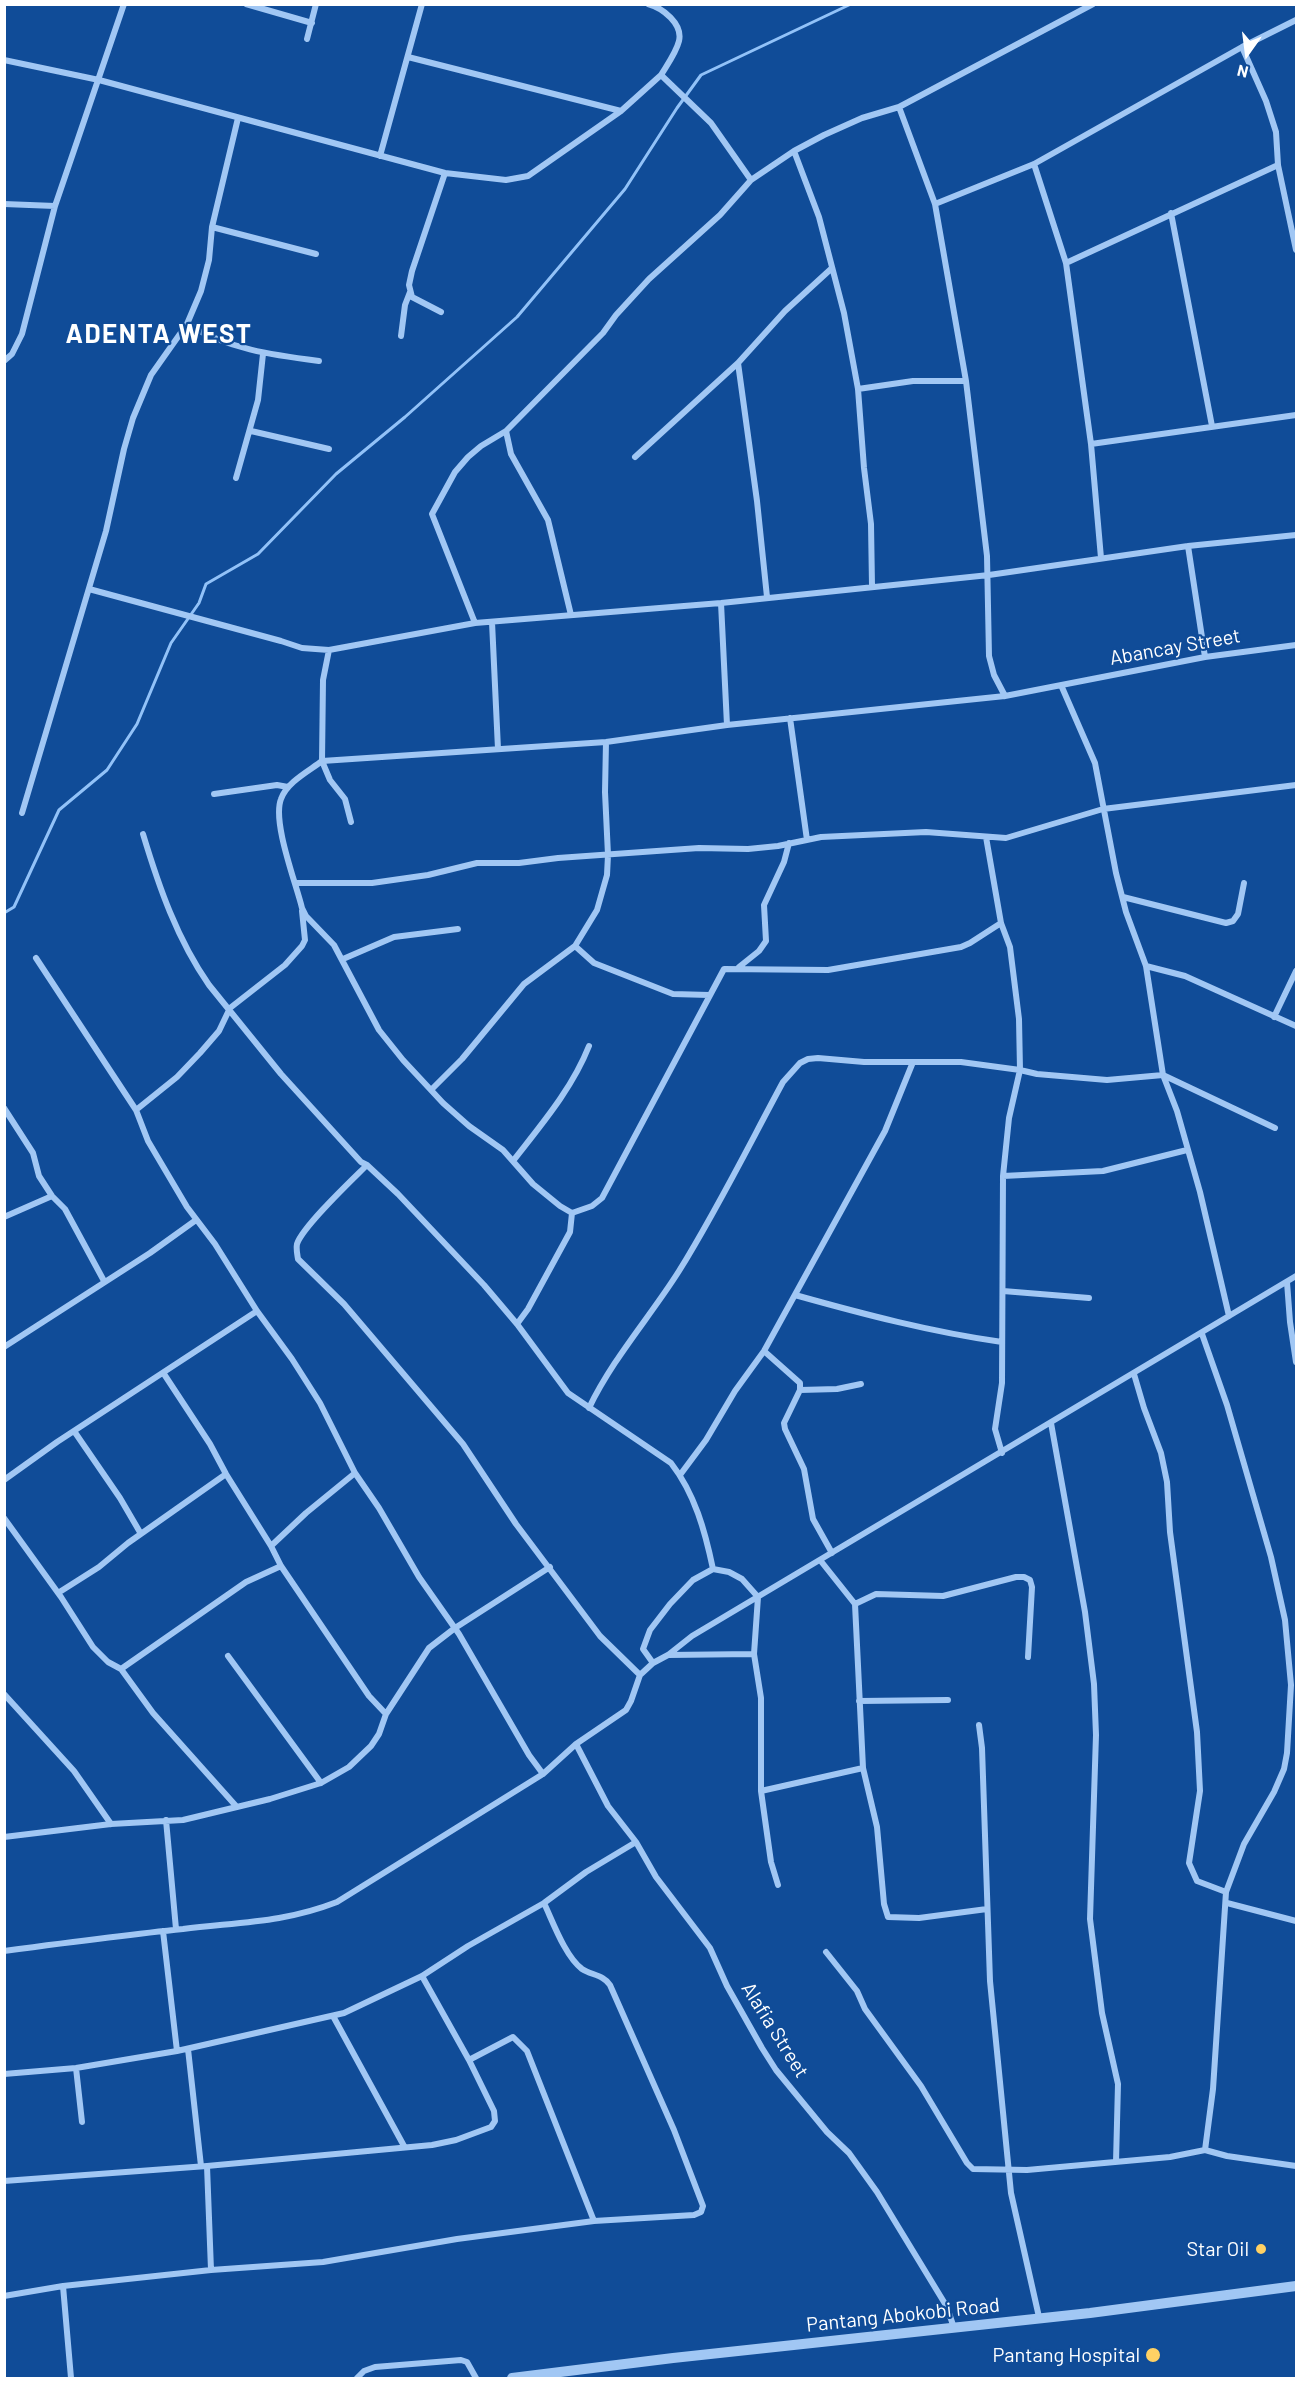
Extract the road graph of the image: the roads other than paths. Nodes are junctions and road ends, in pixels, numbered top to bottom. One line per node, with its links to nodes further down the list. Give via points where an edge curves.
1 (124, 4): 14 (street)
2 (246, 4): 8 (street)
3 (316, 4): 8 (street)
4 (422, 4): 11 (street)
5 (648, 4): 13 (street, via 669,15 678,29 680,40)
6 (1093, 4): 15 (street)
7 (1296, 20): 10 (street)
8 (312, 23): 9 (street)
9 (308, 39)
10 (1242, 47): 20 (street); 21 (street, via 1276,132)
11 (408, 57): 16 (street); 19 (street)
12 (4, 60): 14 (street)
13 (661, 75): 16 (street); 23 (street, via 711,123)
14 (99, 80): 17 (street); 26 (street)
15 (899, 107): 18 (street, via 862,118); 25 (street)
16 (621, 111): 22 (street, via 528,176 506,180)
17 (238, 118): 19 (street); 28 (street)
18 (794, 151): 23 (street); 32 (street, via 814,201)
19 (380, 156): 22 (street)
20 (1035, 164): 25 (street); 31 (street)
21 (1278, 165): 27 (street); 29 (street)
22 (445, 173): 33 (street, via 412,271)
23 (751, 180): 46 (street, via 720,215 649,279 603,333)
24 (4, 204): 26 (street)
25 (935, 204): 41 (street)
26 (55, 206): 38 (street, via 22,334)
27 (1171, 213): 31 (street); 44 (street)
28 (212, 227): 30 (street); 35 (street, via 209,260)
29 (1296, 250)
30 (316, 254)
31 (1065, 263): 47 (street)
32 (832, 268): 40 (street, via 785,311); 42 (street)
33 (410, 292): 34 (street, via 412,297); 36 (street)
34 (441, 312)
35 (187, 324): 37 (street, via 208,337); 56 (street, via 151,375 134,418)
36 (401, 336)
37 (263, 354): 39 (street); 45 (street)
38 (4, 361)
39 (319, 361)
40 (738, 363): 49 (street); 57 (street)
41 (966, 381): 42 (street, via 913,381); 54 (street)
42 (858, 389): 55 (street, via 871,524)
43 (1296, 415): 44 (street)
44 (1212, 426): 47 (street)
45 (251, 431): 48 (street); 50 (street)
46 (506, 431): 59 (street, via 511,454 548,520); 61 (street, via 468,457 432,514)
47 (1091, 444): 53 (street)
48 (328, 449)
49 (634, 457)
50 (236, 478)
51 (1296, 535): 52 (street)
52 (1188, 546): 53 (street); 64 (street)
53 (1101, 558): 54 (street)
54 (989, 574): 55 (street); 66 (street, via 989,656)
55 (872, 586): 57 (street)
56 (89, 589): 63 (street, via 302,648); 76 (street)
57 (767, 597): 58 (street)
58 (721, 603): 59 (street); 68 (street)
59 (571, 615): 60 (street)
60 (492, 622): 61 (street); 70 (street)
61 (475, 623): 63 (street)
62 (1296, 645): 64 (street, Abancay Street)
63 (329, 650): 71 (street, via 323,680)
64 (1205, 657): 65 (street, Abancay Street)
65 (1061, 685): 66 (street, Abancay Street); 75 (street, via 1095,763)
66 (1005, 696): 67 (street, Abancay Street)
67 (790, 718): 68 (street, Abancay Street); 80 (street)
68 (727, 725): 69 (street, Abancay Street)
69 (606, 742): 70 (street, Abancay Street); 82 (street)
70 (498, 748): 71 (street, Abancay Street)
71 (322, 760): 73 (street); 77 (street, via 330,780 345,799)
72 (1296, 785): 75 (street)
73 (288, 787): 74 (street, via 277,785); 83 (street, via 281,799 279,823)
74 (214, 794)
75 (1103, 809): 79 (street, via 1022,835); 85 (street)
76 (22, 813)
77 (351, 822)
78 (143, 834): 96 (street, via 182,942 203,977)
79 (986, 837): 80 (street, via 917,832); 87 (street)
80 (807, 840): 81 (street)
81 (789, 843): 82 (street, via 748,849 699,848); 93 (street, via 764,904 766,941)
82 (608, 855): 83 (street, via 519,864 477,863 393,881); 89 (street, via 597,910)
83 (296, 883): 86 (street)
84 (1244, 883): 85 (street, via 1238,914 1226,923)
85 (1123, 897): 92 (street)
86 (302, 908): 91 (street); 96 (street, via 302,946 285,965)
87 (1001, 923): 93 (street, via 961,947 856,966 802,970); 101 (street, via 1010,947)
88 (458, 929): 91 (street, via 394,937)
89 (575, 946): 95 (street, via 594,963 673,994); 103 (street, via 524,984)
90 (36, 958): 105 (street)
91 (343, 959): 103 (street, via 379,1030)
92 (1146, 966): 97 (street, via 1185,976); 102 (street)
93 (738, 968): 95 (street, via 724,969)
94 (1296, 970): 97 (street)
95 (709, 995): 112 (street, via 602,1198)
96 (230, 1008): 105 (street, via 219,1031 200,1053); 109 (street, via 327,1126)
97 (1274, 1017): 98 (street)
98 (1296, 1026)
99 (589, 1046): 108 (street, via 571,1084)
100 (913, 1062): 101 (street, via 961,1062); 119 (street, via 885,1131); 133 (street, via 818,1058 808,1059 792,1070 707,1226 669,1287 619,1354)
101 (1020, 1070): 102 (street, via 1107,1080); 110 (street, via 1009,1118)
102 (1163, 1075): 106 (street); 107 (street)
103 (432, 1089): 108 (street, via 443,1103)
104 (4, 1108): 111 (street, via 33,1153 39,1176)
105 (136, 1110): 114 (street, via 148,1141)
106 (1275, 1128)
107 (1187, 1150): 110 (street, via 1103,1171); 122 (street)
108 (513, 1161): 112 (street, via 533,1184)
109 (367, 1165): 123 (street); 147 (street, via 305,1232 298,1242 298,1258 344,1304 463,1444)
110 (1003, 1176): 118 (street)
111 (52, 1196): 113 (street); 116 (street, via 65,1209)
112 (572, 1213): 123 (street, via 570,1232)
113 (4, 1217)
114 (196, 1220): 116 (street); 121 (street)
115 (1296, 1276): 117 (street)
116 (104, 1281): 126 (street)
117 (1287, 1282): 122 (street); 128 (street)
118 (1003, 1291): 120 (street); 125 (street)
119 (795, 1295): 125 (street, via 939,1333); 127 (street)
120 (1089, 1298)
121 (257, 1311): 129 (street); 137 (street, via 320,1402)
122 (1229, 1316): 124 (street)
123 (517, 1324): 133 (street, via 568,1393)
124 (1202, 1334): 130 (street); 176 (street, via 1271,1557 1285,1620 1291,1676 1284,1769 1244,1844)
125 (1002, 1342): 136 (street, via 1002,1383 995,1429)
126 (4, 1347)
127 (764, 1351): 132 (street, via 800,1383); 139 (street)
128 (1296, 1362)
129 (164, 1374): 135 (street); 138 (street)
130 (1134, 1374): 134 (street); 176 (street, via 1167,1482 1170,1532 1195,1711 1200,1791 1190,1863 1197,1881)
131 (861, 1384): 132 (street)
132 (800, 1390): 144 (street, via 785,1429 804,1469 813,1519)
133 (589, 1408): 139 (street, via 664,1458)
134 (1051, 1423): 136 (street); 195 (street, via 1094,1684 1096,1735 1089,1898 1101,2013 1118,2084)
135 (74, 1431): 140 (street); 142 (street)
136 (1002, 1453): 144 (street)
137 (355, 1473): 143 (street); 152 (street)
138 (226, 1474): 142 (street); 143 (street)
139 (680, 1475): 148 (street, via 701,1521)
140 (4, 1480)
141 (4, 1518): 149 (street)
142 (141, 1534): 149 (street)
143 (271, 1546): 146 (street)
144 (832, 1553): 145 (street)
145 (820, 1560): 150 (street); 151 (street)
146 (281, 1566): 158 (street, via 246,1582); 163 (street, via 369,1696)
147 (550, 1567): 152 (street); 159 (street, via 600,1636)
148 (713, 1569): 150 (street, via 742,1579); 157 (street, via 693,1580 650,1630 643,1649)
149 (58, 1593): 158 (street, via 93,1647)
150 (758, 1597): 153 (street); 154 (street)
151 (855, 1604): 156 (street, via 876,1594 943,1596 1024,1577 1032,1587); 162 (street)
152 (455, 1628): 163 (street, via 429,1648); 167 (street, via 528,1755)
153 (754, 1654): 154 (street); 169 (street, via 761,1698)
154 (668, 1655): 157 (street)
155 (228, 1656): 168 (street)
156 (1028, 1657)
157 (653, 1663): 159 (street)
158 (121, 1669): 170 (street, via 153,1713)
159 (640, 1675): 165 (street, via 630,1706)
160 (4, 1694): 172 (street, via 74,1771)
161 (948, 1700): 162 (street)
162 (860, 1701): 166 (street)
163 (386, 1714): 168 (street, via 371,1746 349,1767)
164 (979, 1725): 179 (street)
165 (576, 1744): 167 (street); 174 (street, Alafia Street, via 600,1794)
166 (863, 1768): 169 (street); 179 (street, via 877,1827 888,1917 918,1918)
167 (543, 1774): 181 (street, via 337,1902 266,1922)
168 (321, 1784): 170 (street)
169 (761, 1791): 175 (street)
170 (236, 1806): 171 (street, via 202,1816)
171 (166, 1820): 172 (street); 181 (street)
172 (111, 1824): 173 (street)
173 (4, 1837)
174 (636, 1842): 177 (street); 206 (street, Alafia Street, via 656,1877 710,1948 741,2012 776,2070 849,2153 877,2192 946,2307)
175 (778, 1885)
176 (1226, 1893): 178 (street)
177 (544, 1903): 185 (street); 200 (street, via 577,1964 610,1985 703,2206 694,2215)
178 (1227, 1903): 180 (street); 194 (street)
179 (987, 1909): 198 (street, via 990,1981)
180 (1296, 1921)
181 (176, 1929): 182 (street)
182 (163, 1931): 183 (street); 188 (street)
183 (4, 1951)
184 (826, 1952): 198 (street, via 921,2086 969,2166 977,2170)
185 (422, 1976): 186 (street); 189 (street)
186 (333, 2016): 187 (street); 193 (street)
187 (188, 2049): 188 (street); 196 (street)
188 (177, 2051): 190 (street)
189 (469, 2060): 193 (street, via 494,2111 491,2127 456,2140); 200 (street, via 513,2037 527,2051)
190 (76, 2068): 191 (street); 192 (street)
191 (4, 2074)
192 (82, 2122)
193 (404, 2146): 196 (street)
194 (1206, 2150): 195 (street); 197 (street)
195 (1116, 2162): 198 (street)
196 (204, 2166): 199 (street); 201 (street)
197 (1296, 2166)
198 (1010, 2171): 205 (street, via 1012,2201)
199 (4, 2181)
200 (594, 2221): 201 (street, via 323,2262)
201 (211, 2270): 202 (street)
202 (63, 2286): 204 (street); 207 (street)
203 (1296, 2286): 205 (street, Pantang Abokobi Road)
204 (4, 2296)
205 (1039, 2317): 206 (street, Pantang Abokobi Road)
206 (954, 2328): 210 (street, Pantang Abokobi Road)
207 (70, 2379)
208 (357, 2379): 209 (street, via 375,2367 461,2360 467,2362)
209 (476, 2379)
210 (512, 2379)

